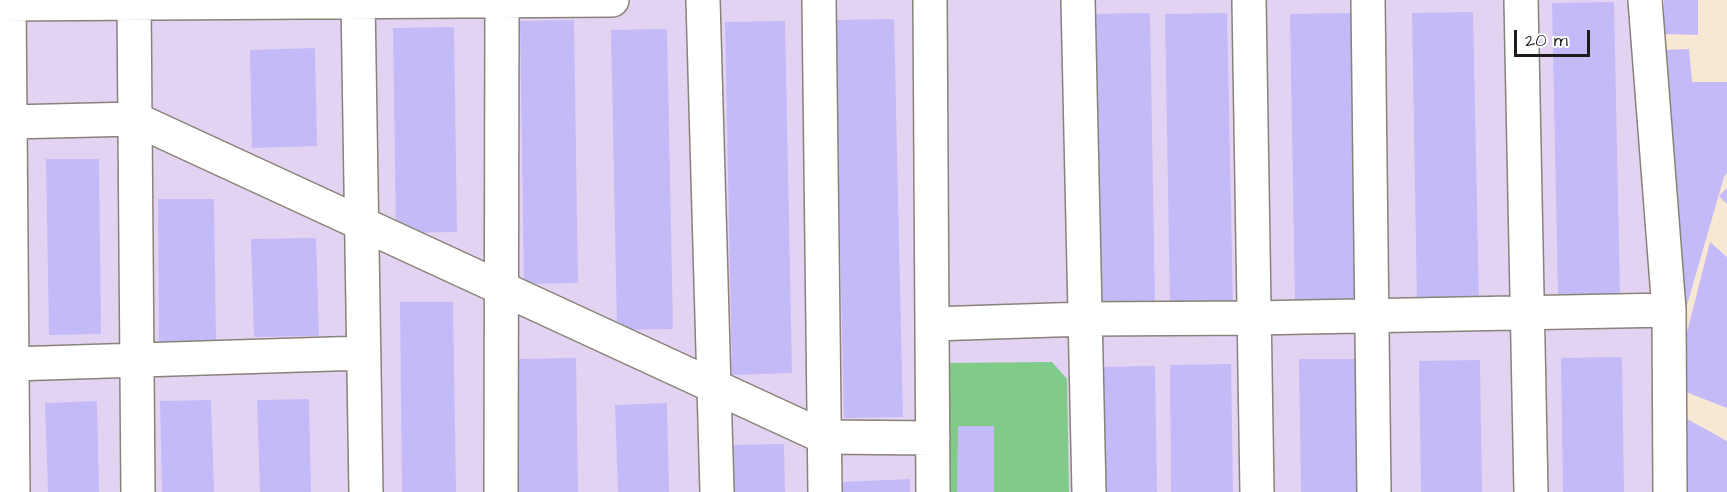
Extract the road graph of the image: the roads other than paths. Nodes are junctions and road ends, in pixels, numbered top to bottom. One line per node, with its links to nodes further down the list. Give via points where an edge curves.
1 (502, 0): 2 (street); 11 (street); 17 (street)
2 (612, 0)
3 (703, 0): 27 (street)
4 (819, 0): 28 (street)
5 (930, 0): 23 (street)
6 (1078, 0): 22 (street)
7 (1249, 0): 21 (street)
8 (1368, 0): 20 (street)
9 (1521, 0): 19 (street)
10 (1645, 0): 18 (street)
11 (358, 1): 13 (street); 16 (street)
12 (6, 2): 13 (street); 15 (street)
13 (134, 2): 14 (street)
14 (135, 120): 15 (street); 16 (street); 25 (street)
15 (10, 122): 26 (street)
16 (363, 223): 17 (street); 24 (street)
17 (502, 288): 27 (street); 33 (street)
18 (1670, 310): 19 (street); 41 (street)
19 (1528, 312): 20 (street); 40 (street)
20 (1372, 315): 21 (street); 39 (street)
21 (1254, 318): 22 (street); 38 (street)
22 (1085, 319): 23 (street); 37 (street)
23 (932, 324): 29 (street)
24 (364, 353): 25 (street); 32 (street)
25 (137, 358): 26 (street); 31 (street)
26 (12, 364): 30 (street)
27 (714, 386): 28 (street); 34 (street)
28 (824, 437): 29 (street); 35 (street)
29 (933, 438): 36 (street)
30 (13, 492)
31 (138, 492)
32 (366, 492)
33 (501, 492)
34 (717, 492)
35 (825, 492)
36 (933, 492)
37 (1089, 492)
38 (1257, 492)
39 (1374, 492)
40 (1531, 492)
41 (1670, 492)

